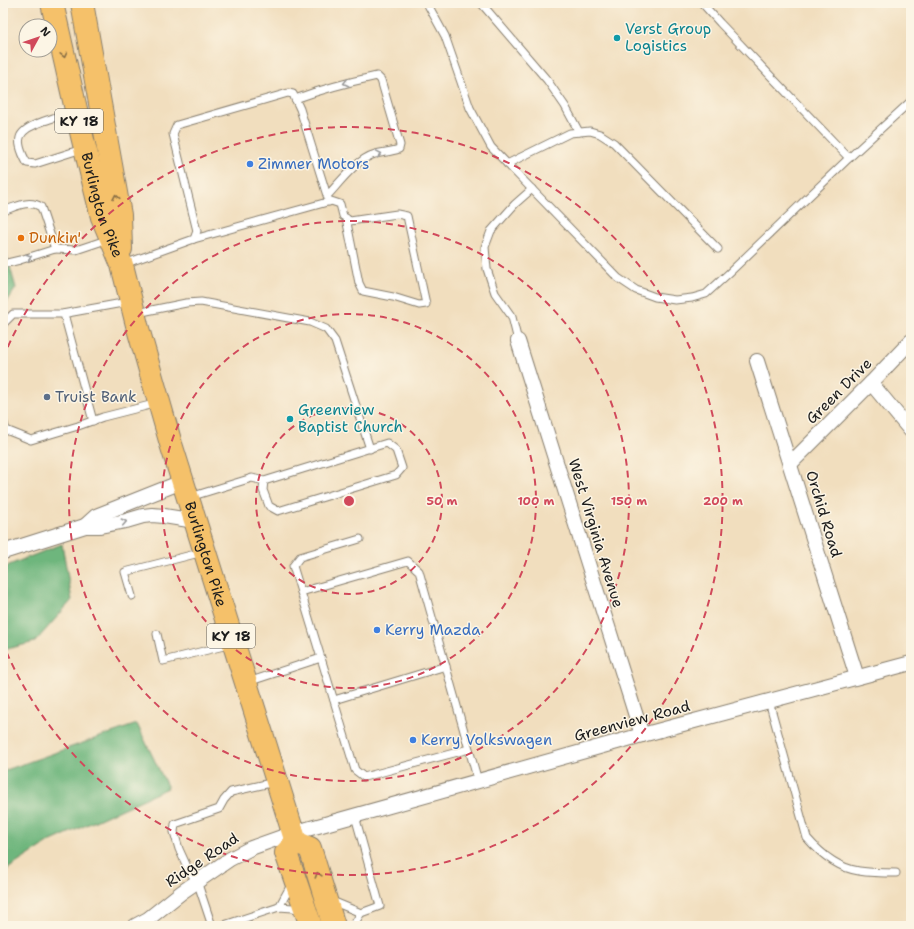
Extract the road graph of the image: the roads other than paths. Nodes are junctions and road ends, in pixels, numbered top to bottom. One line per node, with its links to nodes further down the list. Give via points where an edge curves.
1 (52, 3): 8 (main road, Burlington Pike / KY 18, one-way to 8)
2 (82, 3): 22 (main road, Burlington Pike / KY 18, one-way to 2, via 120,215)
3 (427, 3): 12 (lane, via 445,36 470,108 491,147)
4 (481, 3): 9 (lane, via 547,80)
5 (702, 3): 11 (lane)
6 (295, 99): 14 (lane); 14 (lane, one-way to 6, via 360,162 374,154 399,149 381,80 377,76 319,90); 18 (lane, via 293,94 288,93 177,125 173,134 197,231)
7 (911, 102): 11 (lane)
8 (76, 110): 10 (main road, Burlington Pike / KY 18); 10 (lane, via 22,131 19,138 21,152 27,162 35,164)
9 (579, 132): 12 (lane, via 570,133); 20 (lane, via 600,134 614,143)
10 (85, 148): 17 (main road, Burlington Pike / KY 18, via 102,217)
11 (849, 158): 13 (lane, via 706,294 675,300 655,297 636,290 618,278)
12 (507, 164): 13 (lane)
13 (532, 189): 26 (lane, via 492,231 485,247 487,269 495,293 512,317)
14 (328, 198): 16 (lane, via 340,204); 18 (lane)
15 (3, 211): 19 (lane, via 22,204 35,203 41,207)
16 (346, 218): 16 (lane, via 350,221 397,214 408,216 426,304 363,291 359,283)
17 (111, 238): 19 (lane, via 76,250); 22 (main road, Burlington Pike / KY 18)
18 (194, 239): 22 (lane)
19 (55, 249): 21 (lane, one-way to 19)
20 (718, 249)
21 (3, 264)
22 (122, 265): 23 (main road, Burlington Pike / KY 18)
23 (132, 308): 24 (lane); 30 (main road, Burlington Pike / KY 18); 34 (lane, via 200,302 310,322 326,329 335,342)
24 (64, 314): 25 (lane, via 13,314); 32 (lane)
25 (3, 324)
26 (518, 341): 54 (street, West Virginia Avenue)
27 (911, 341): 29 (street, Green Drive)
28 (757, 361): 35 (street, Orchid Road)
29 (871, 383): 33 (street); 35 (street, Green Drive)
30 (159, 402): 32 (lane); 37 (main road, Burlington Pike / KY 18)
31 (3, 420): 32 (lane, via 6,430 31,440)
32 (93, 421)
33 (911, 431)
34 (370, 449): 36 (lane); 36 (lane, via 387,444 396,450 402,468 396,475 278,511 269,506 263,490)
35 (790, 464): 50 (street, Orchid Road)
36 (264, 481): 37 (lane, via 252,478)
37 (186, 490): 38 (main road, Burlington Pike / KY 18); 39 (street, via 96,516)
38 (195, 521): 39 (street, one-way to 38, via 100,526 152,515); 42 (main road, Burlington Pike / KY 18)
39 (85, 526): 41 (street)
40 (360, 539): 43 (lane, via 300,557 294,566)
41 (3, 552)
42 (205, 552): 44 (lane, via 125,572); 46 (main road, Burlington Pike / KY 18)
43 (301, 592): 47 (lane); 49 (lane, via 408,561 419,570)
44 (132, 596)
45 (158, 634): 46 (lane, via 163,661)
46 (234, 644): 51 (main road, Burlington Pike / KY 18)
47 (321, 658): 51 (lane); 52 (lane)
48 (911, 663): 50 (street, Greenview Road)
49 (446, 666): 52 (lane); 55 (lane)
50 (857, 677): 53 (street, Greenview Road)
51 (246, 682): 57 (main road, Burlington Pike / KY 18)
52 (334, 700): 55 (lane, via 355,770 364,776)
53 (769, 701): 54 (street, Greenview Road); 60 (lane, via 808,838 815,847 835,862 857,871)
54 (642, 735): 56 (street, Greenview Road)
55 (469, 749): 56 (lane)
56 (478, 781): 58 (street, Greenview Road)
57 (277, 782): 59 (main road, Burlington Pike / KY 18); 62 (lane, via 231,792 219,809 175,824 174,832 179,849 189,871)
58 (355, 816): 59 (street, Greenview Road); 65 (lane, via 380,906)
59 (295, 837): 61 (main road, via 286,853); 62 (street, Ridge Road, via 250,848); 63 (main road, one-way to 59, via 310,848)
60 (896, 874)
61 (294, 876): 64 (lane); 66 (main road)
62 (197, 881): 67 (street, Ridge Road, via 161,910); 68 (lane)
63 (325, 897): 65 (lane); 70 (main road)
64 (279, 908): 66 (lane, via 293,908); 69 (lane)
65 (361, 913): 71 (lane)
66 (308, 919)
67 (135, 926)
68 (212, 926)
69 (221, 926)
70 (334, 926)
71 (353, 926)

